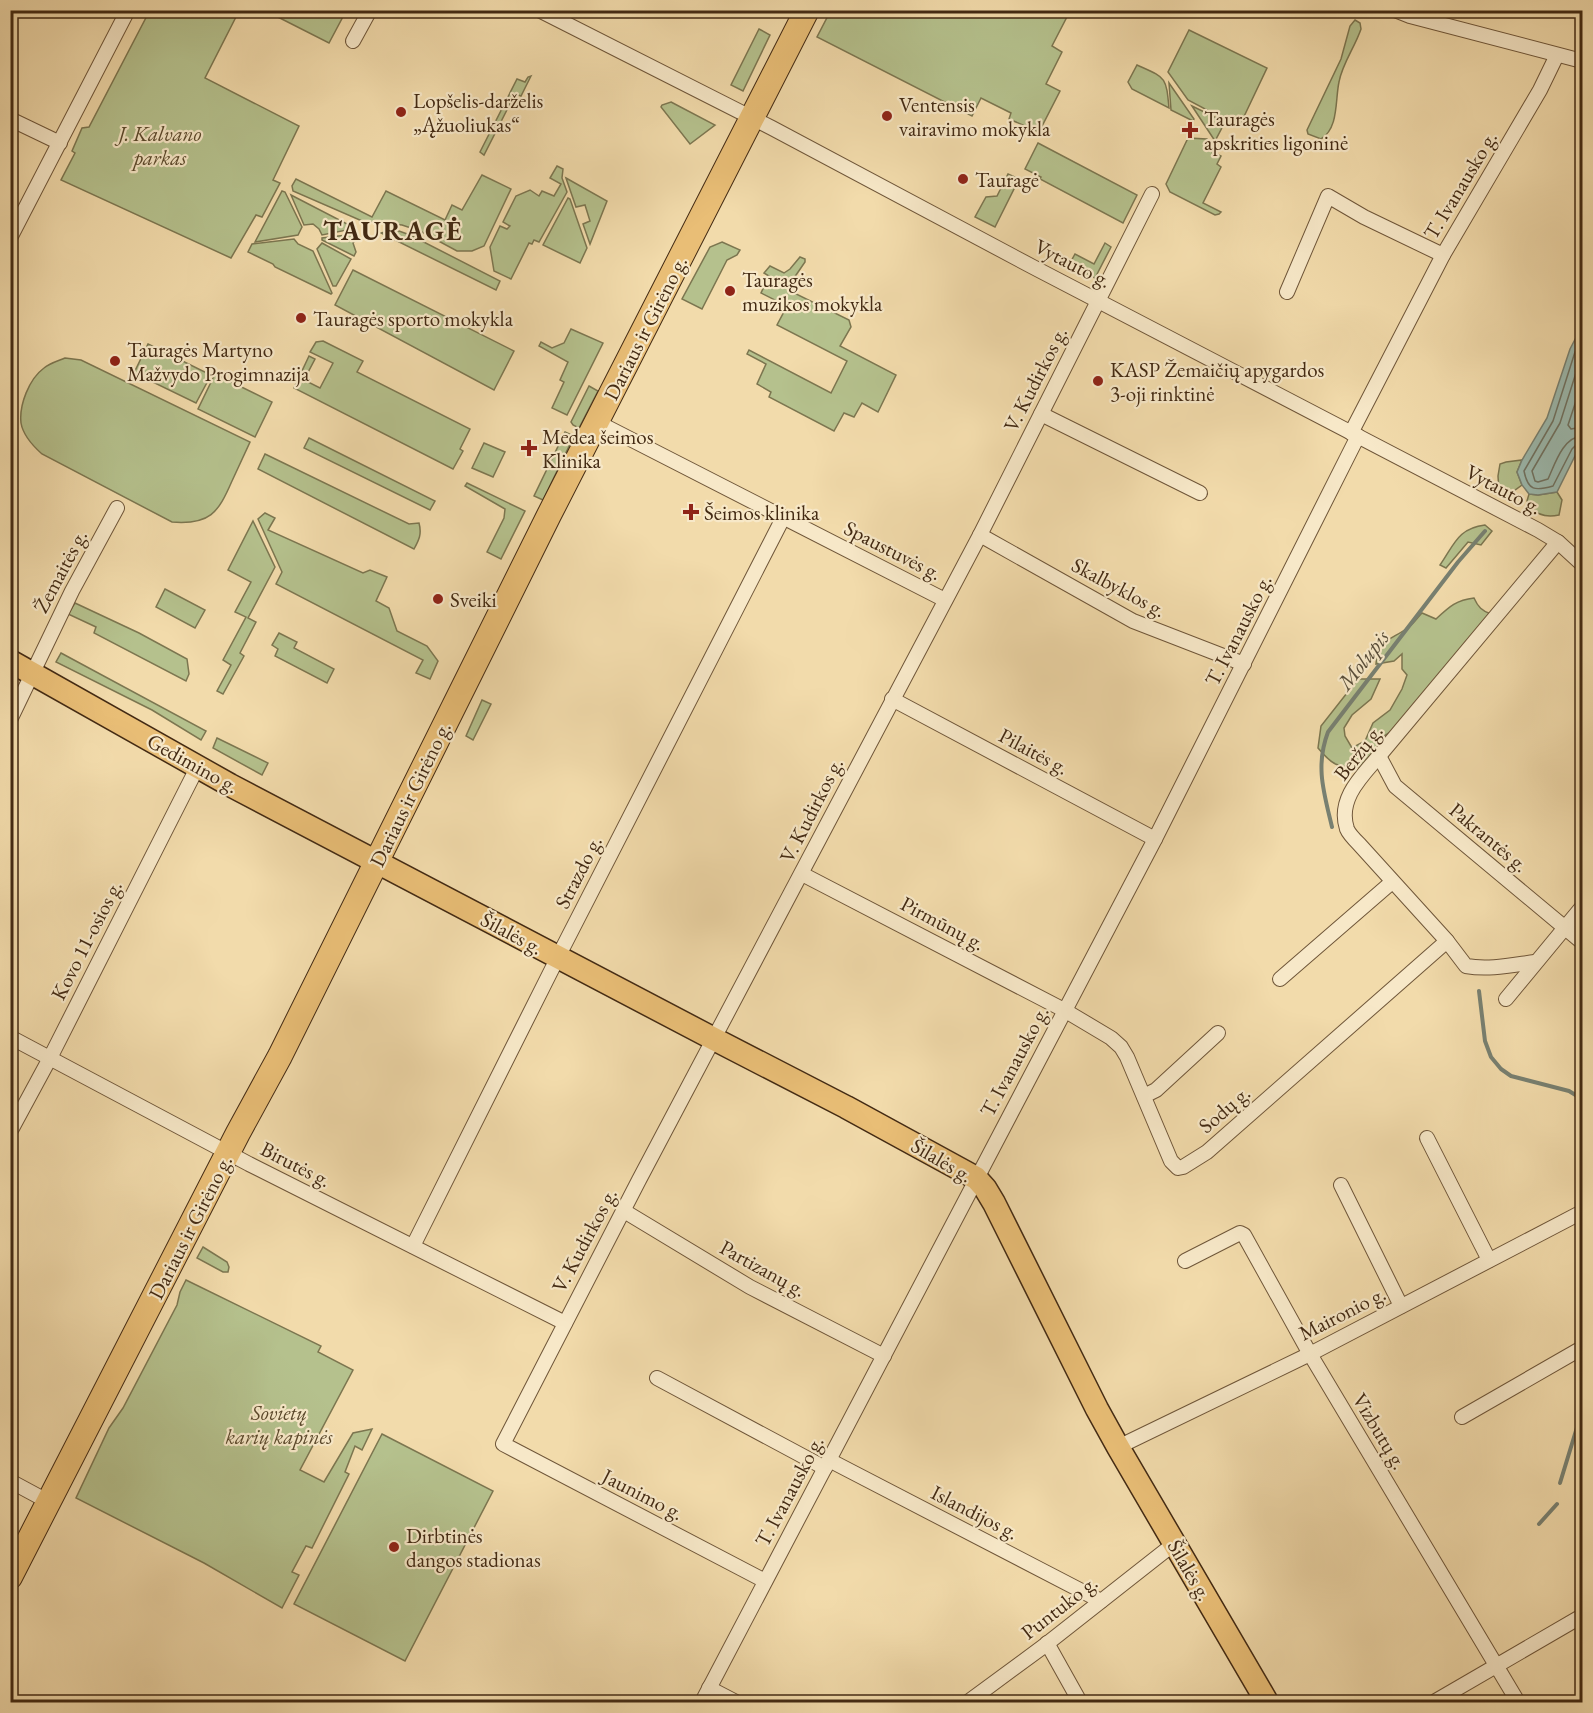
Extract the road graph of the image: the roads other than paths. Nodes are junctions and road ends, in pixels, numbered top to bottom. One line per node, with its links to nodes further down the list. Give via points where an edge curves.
1 (128, 10): 11 (street)
2 (370, 10): 6 (street)
3 (539, 10): 9 (street, Vytauto g.)
4 (807, 10): 9 (highway, Dariaus ir Girėno g.)
5 (1395, 10): 7 (street)
6 (353, 42)
7 (1557, 55): 8 (street); 14 (street, T. Ivanausko g.)
8 (1582, 61)
9 (752, 117): 16 (street, Vytauto g.); 18 (highway, Dariaus ir Girėno g.)
10 (10, 119): 11 (street)
11 (60, 143): 13 (street)
12 (1152, 194): 16 (street, V. Kudirkos g.)
13 (10, 238)
14 (1443, 255): 15 (street, via 1328,196); 19 (street, T. Ivanausko g.)
15 (1287, 292)
16 (1099, 300): 17 (street, V. Kudirkos g.); 19 (street, Vytauto g.)
17 (1041, 414): 20 (street); 23 (street, V. Kudirkos g.)
18 (597, 422): 22 (street, Spaustuvės g.); 35 (highway, Dariaus ir Girėno g.)
19 (1355, 434): 24 (street, Vytauto g.); 28 (street, T. Ivanausko g.)
20 (1200, 493)
21 (117, 508): 29 (street, Žemaitės g.)
22 (783, 518): 26 (street, Spaustuvės g.); 42 (street, Strazdo g.)
23 (980, 535): 26 (street, V. Kudirkos g.); 28 (street, Skalbyklos g., via 1132,621)
24 (1558, 542): 25 (street, Vytauto g.); 32 (street, Beržų g.)
25 (1582, 564)
26 (945, 600): 30 (street, V. Kudirkos g.)
27 (10, 661): 29 (main road, Gedimino g.)
28 (1244, 664): 34 (street, T. Ivanausko g.)
29 (33, 673): 31 (street, Žemaitės g.); 33 (main road, Gedimino g.)
30 (892, 699): 34 (street, Pilaitės g.); 36 (street, V. Kudirkos g.)
31 (10, 720)
32 (1379, 756): 37 (street, Beržų g., via 1352,789 1345,814 1347,829); 39 (street, Pakrantės g., via 1395,786)
33 (198, 766): 35 (main road, Gedimino g.); 50 (street, Kovo 11-osios g.)
34 (1155, 839): 46 (street, T. Ivanausko g.)
35 (378, 861): 42 (main road, Šilalės g.); 54 (highway, Dariaus ir Girėno g.)
36 (802, 874): 46 (street, Pirmūnų g.); 49 (street, V. Kudirkos g.)
37 (1392, 882): 40 (street, Beržų g.); 44 (street)
38 (1582, 907): 39 (street)
39 (1565, 927): 41 (street, Pakrantės g.); 43 (street)
40 (1447, 941): 43 (street, Beržų g., via 1466,966); 51 (street, Sodų g., via 1207,1152 1184,1167 1178,1168 1171,1161)
41 (1582, 942)
42 (558, 957): 49 (main road, Šilalės g.); 59 (street, Strazdo g.)
43 (1535, 962): 45 (street)
44 (1280, 980)
45 (1506, 999)
46 (1064, 1010): 51 (street, Sodų g., via 1121,1047); 55 (street, T. Ivanausko g.)
47 (1218, 1032): 51 (street, via 1156,1090)
48 (10, 1037): 50 (street, Birutės g.)
49 (714, 1039): 55 (main road, Šilalės g.); 57 (street, V. Kudirkos g.)
50 (50, 1058): 52 (street, Kovo 11-osios g.); 54 (street, Birutės g.)
51 (1144, 1096)
52 (10, 1132)
53 (1427, 1138): 60 (street)
54 (228, 1152): 59 (street, Birutės g.); 73 (highway, Dariaus ir Girėno g.)
55 (976, 1178): 66 (street, T. Ivanausko g.); 70 (main road, Šilalės g., via 994,1203)
56 (1341, 1185): 62 (street)
57 (624, 1211): 63 (street, V. Kudirkos g.); 66 (street, Partizanų g., via 750,1287)
58 (1582, 1212): 60 (street, Maironio g.)
59 (413, 1246): 63 (street, Birutės g.)
60 (1489, 1260): 62 (street, Maironio g.)
61 (1185, 1261): 65 (street, Vizbutų g., via 1240,1233 1244,1235)
62 (1401, 1306): 65 (street, Maironio g.)
63 (565, 1323): 69 (street, V. Kudirkos g.)
64 (1582, 1348): 68 (street)
65 (1310, 1354): 70 (street, Maironio g.); 80 (street, Vizbutų g.)
66 (884, 1356): 71 (street, T. Ivanausko g.)
67 (657, 1378): 71 (street, Islandijos g.)
68 (1462, 1417)
69 (503, 1444): 76 (street, Jaunimo g.)
70 (1118, 1448): 74 (main road, Šilalės g.)
71 (827, 1464): 76 (street, T. Ivanausko g.); 77 (street, Islandijos g.)
72 (10, 1481): 73 (street)
73 (49, 1502): 75 (highway, Dariaus ir Girėno g.)
74 (1175, 1543): 77 (street, Puntuko g.); 86 (main road, Šilalės g.)
75 (10, 1577)
76 (765, 1581): 81 (street, T. Ivanausko g.)
77 (1101, 1601): 79 (street, Puntuko g.)
78 (1582, 1616): 80 (street)
79 (1047, 1643): 84 (street, Puntuko g.); 85 (street)
80 (1496, 1666): 87 (street); 88 (street, Vizbutų g.)
81 (709, 1688): 82 (street, T. Ivanausko g.); 83 (street)
82 (702, 1702)
83 (736, 1702)
84 (968, 1702)
85 (1080, 1702)
86 (1266, 1702)
87 (1434, 1702)
88 (1518, 1702)

